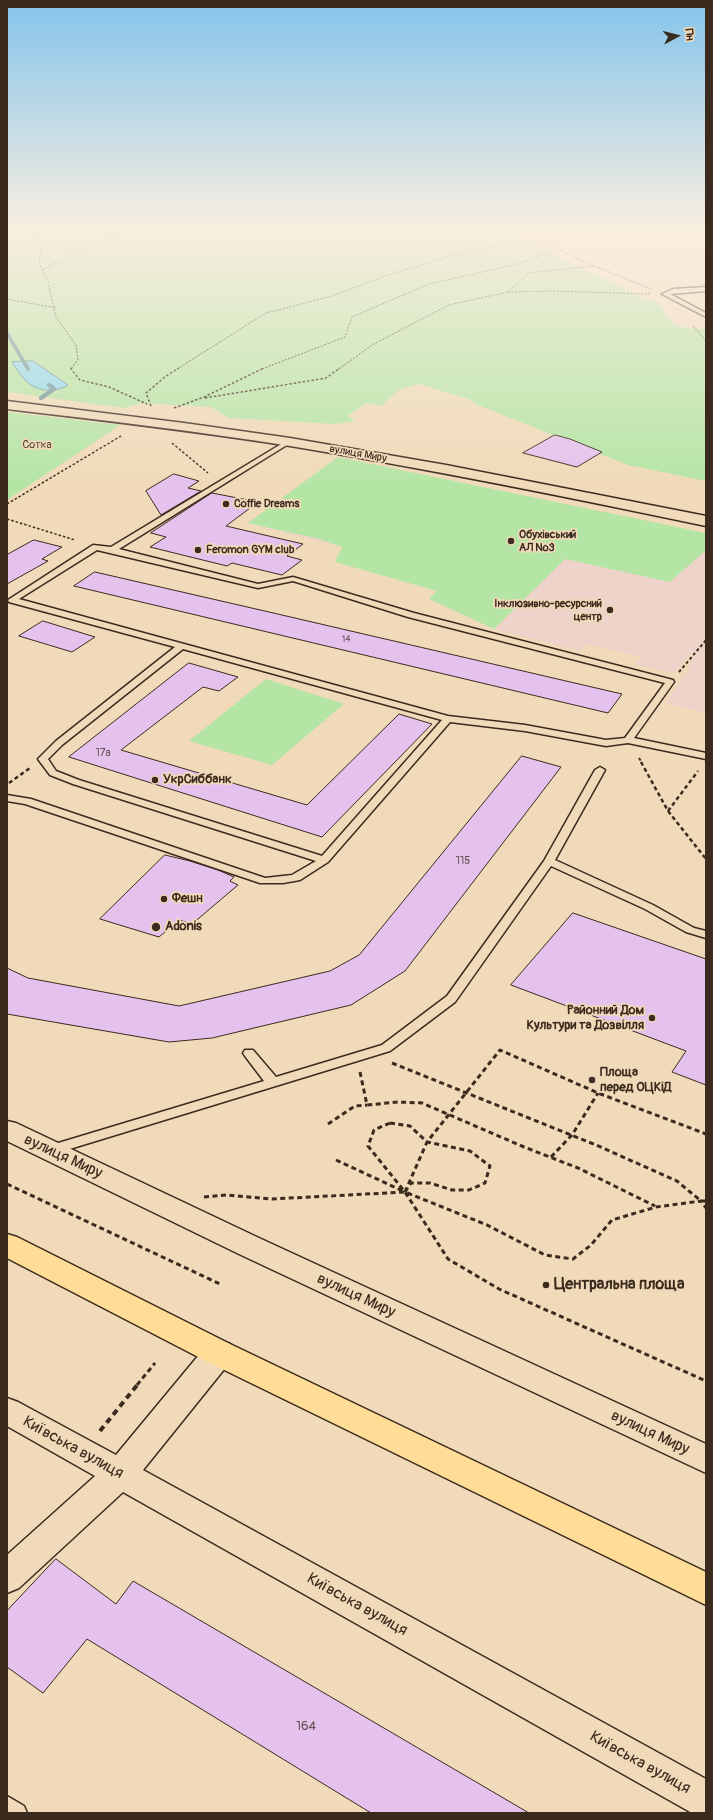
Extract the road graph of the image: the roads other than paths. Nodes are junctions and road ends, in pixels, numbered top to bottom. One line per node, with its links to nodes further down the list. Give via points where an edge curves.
1 (7, 405): 2 (street, вулиця Миру, via 149,416)
2 (288, 442): 3 (street, вулиця Миру, via 527,484); 4 (lane)
3 (706, 521)
4 (112, 550): 5 (lane, via 96,547 12,600); 7 (lane, via 258,586 293,579 411,615 670,682)
5 (181, 647): 6 (lane); 11 (lane, via 59,743 43,759 53,773 76,782)
6 (448, 719): 7 (lane, via 525,728 606,743); 11 (lane)
7 (628, 740): 8 (lane)
8 (706, 756)
9 (600, 770): 12 (lane)
10 (7, 798): 11 (lane, via 27,801 264,881 286,881 304,874)
11 (324, 860)
12 (549, 861): 13 (lane, via 649,907 690,930); 15 (lane, via 452,999 386,1048)
13 (706, 935)
14 (249, 1053): 15 (lane)
15 (274, 1082): 17 (lane)
16 (7, 1130): 17 (street, вулиця Миру)
17 (50, 1150): 21 (street, вулиця Миру)
18 (7, 1245): 19 (main road)
19 (219, 1353): 22 (street); 24 (main road)
20 (7, 1411): 22 (street, Київська вулиця)
21 (706, 1459)
22 (120, 1474): 23 (street); 25 (street, Київська вулиця)
23 (7, 1577)
24 (706, 1589)
25 (706, 1800)
26 (7, 1806): 27 (lane)
27 (17, 1813)

